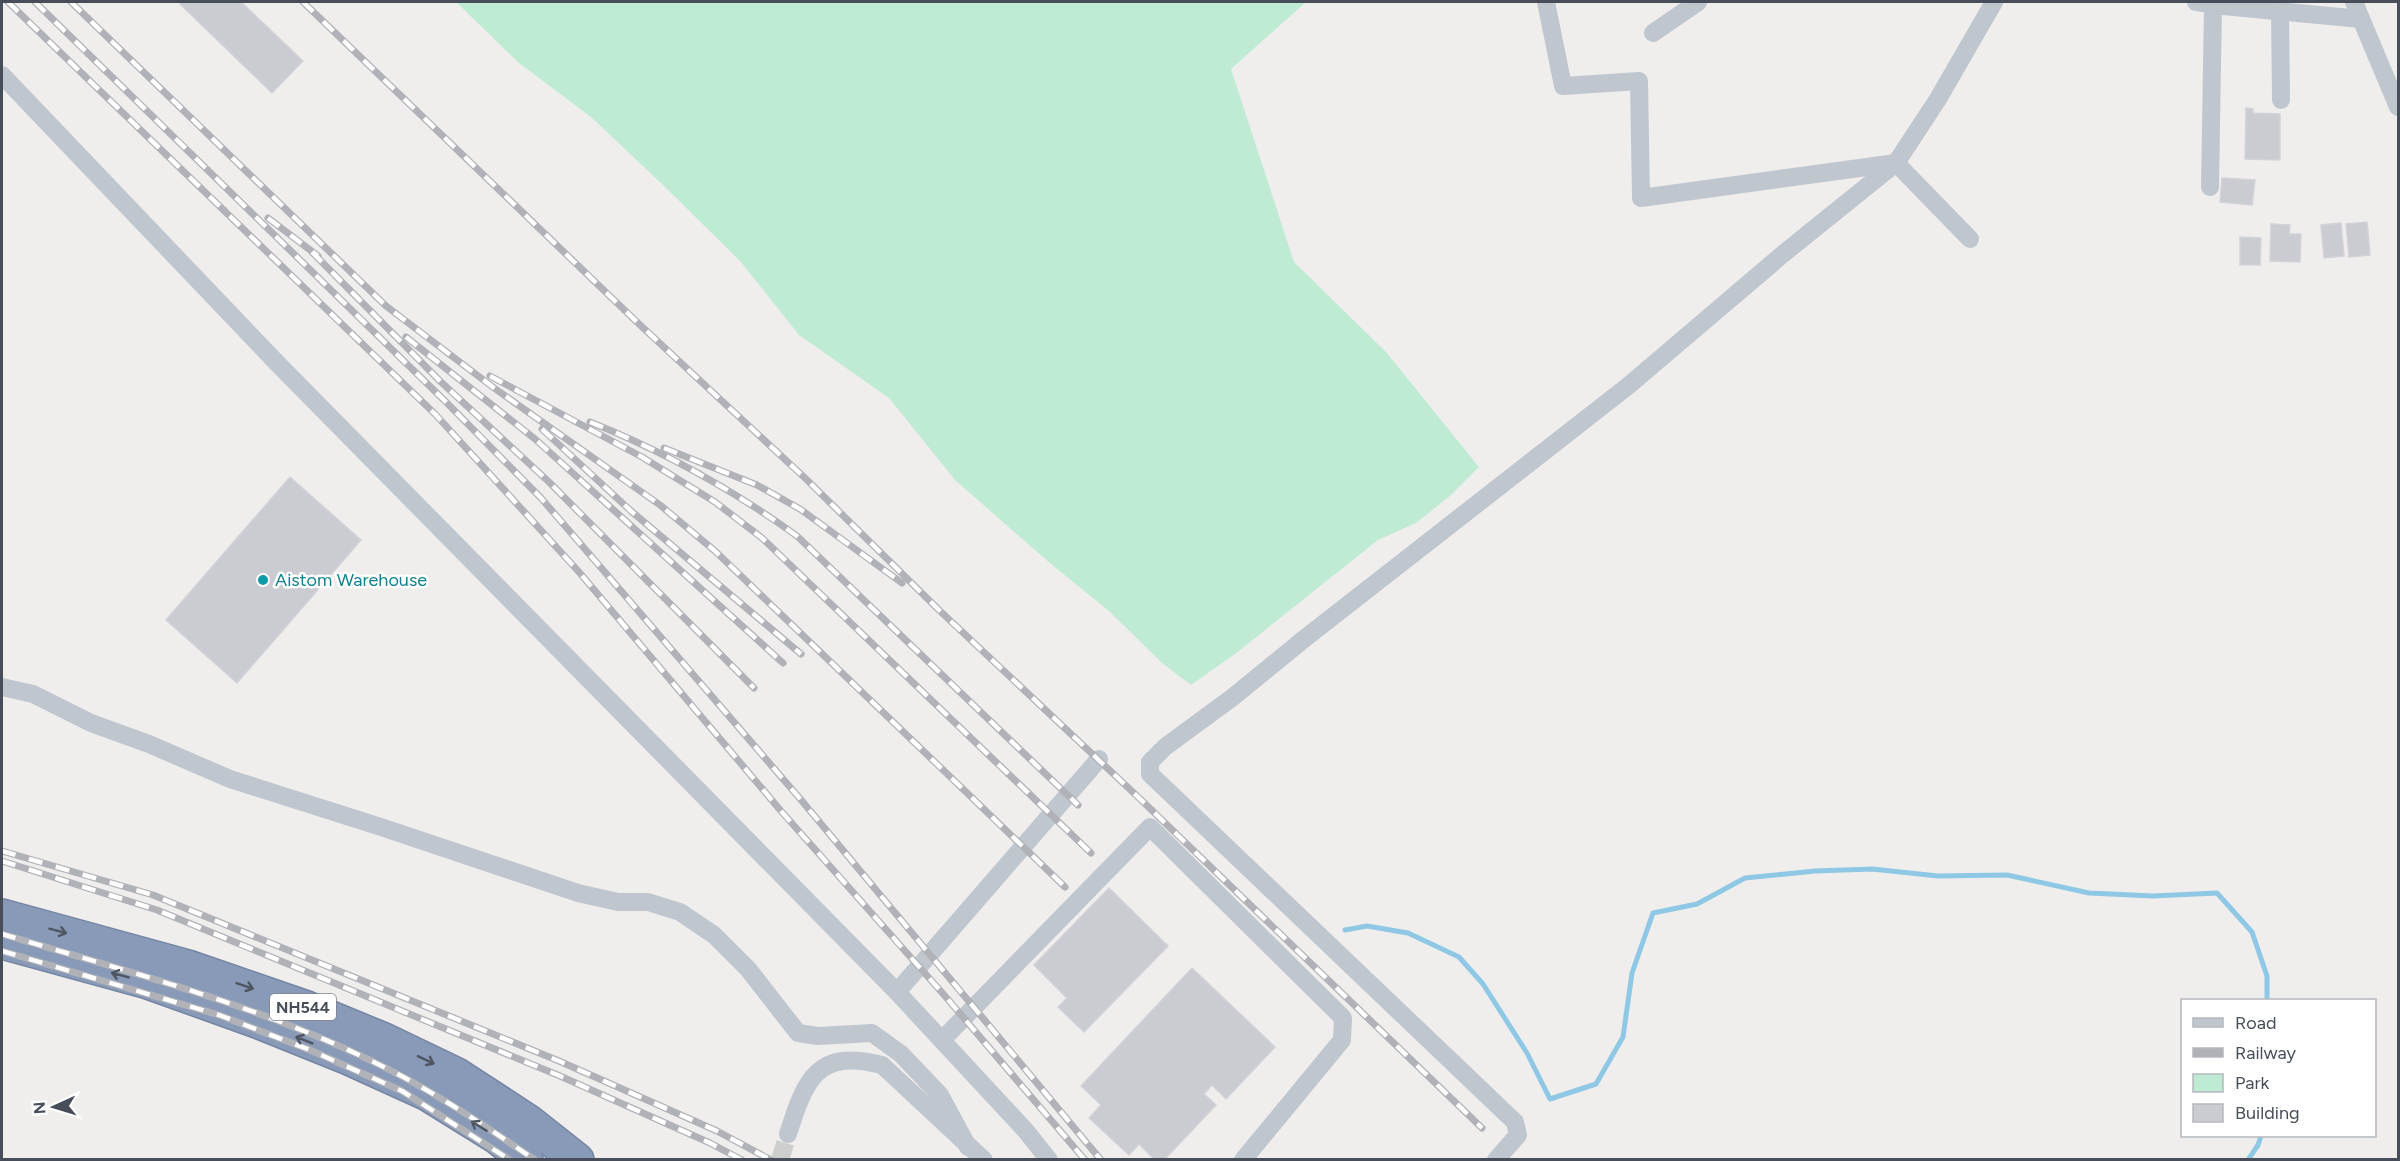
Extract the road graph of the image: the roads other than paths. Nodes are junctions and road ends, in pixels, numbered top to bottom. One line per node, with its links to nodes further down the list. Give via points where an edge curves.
1 (1546, 2): 12 (street, via 1563,86 1639,81 1641,198)
2 (1698, 2): 8 (street)
3 (1994, 2): 12 (street)
4 (2354, 2): 7 (street)
5 (2204, 3): 6 (street); 13 (street)
6 (2280, 11): 7 (street); 10 (street)
7 (2361, 19): 11 (street)
8 (1653, 33)
9 (2, 75): 19 (street, via 276,362)
10 (2281, 100)
11 (2398, 107)
12 (1896, 163): 14 (street); 28 (street, via 1628,386 1150,762 1150,774 1515,1122 1518,1135)
13 (2210, 187)
14 (1970, 239)
15 (2, 687): 22 (street, via 33,694 92,723 230,779 578,893 618,902 648,902 680,912 714,935 748,969 798,1033 872,1033 901,1054 940,1095)
16 (1099, 759): 19 (street)
17 (2, 916): 24 (highway, NH544, one-way to 24, via 188,966 384,1040 458,1075 529,1122)
18 (2, 942): 23 (highway, NH544, one-way to 18, via 426,1093 349,1058 148,982)
19 (897, 992): 20 (street)
20 (942, 1040): 26 (street); 27 (street, via 1150,827 1343,1018 1342,1040)
21 (788, 1134): 22 (street, via 801,1094 811,1078 826,1066 864,1060 882,1065)
22 (968, 1147): 25 (street)
23 (526, 1160)
24 (577, 1160)
25 (984, 1160)
26 (1050, 1160)
27 (1243, 1160)
28 (1496, 1160)

